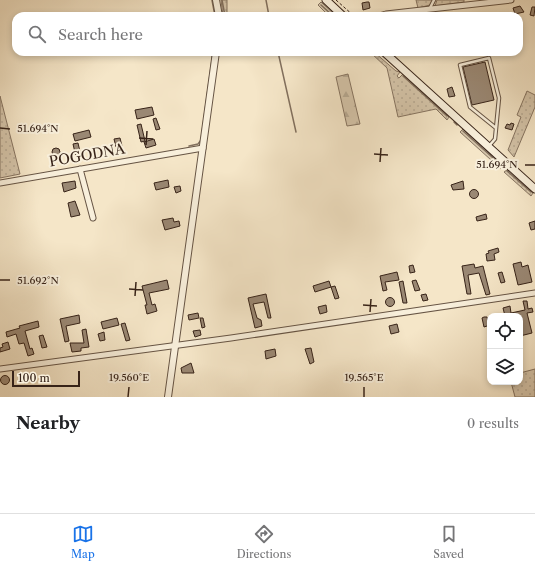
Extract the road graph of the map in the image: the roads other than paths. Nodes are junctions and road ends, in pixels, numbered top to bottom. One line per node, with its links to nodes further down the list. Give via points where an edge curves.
1 (216, 0): 7 (street)
2 (326, 0): 8 (main road)
3 (434, 0): 6 (lane)
4 (511, 0): 5 (street)
5 (467, 3): 6 (street)
6 (430, 9): 9 (street)
7 (218, 12)
8 (339, 12)
9 (404, 12)
10 (215, 56): 14 (street)
11 (388, 56): 13 (main road)
12 (496, 128): 12 (lane, via 499,98 489,58 460,65 470,106); 13 (lane, via 495,139)
13 (488, 147): 17 (main road)
14 (203, 148): 15 (street, POGODNA); 20 (street)
15 (80, 169): 16 (street, POGODNA); 18 (street)
16 (0, 183)
17 (535, 190)
18 (93, 218)
19 (535, 293): 20 (street)
20 (175, 345): 21 (street); 22 (street)
21 (0, 370)
22 (168, 397)

